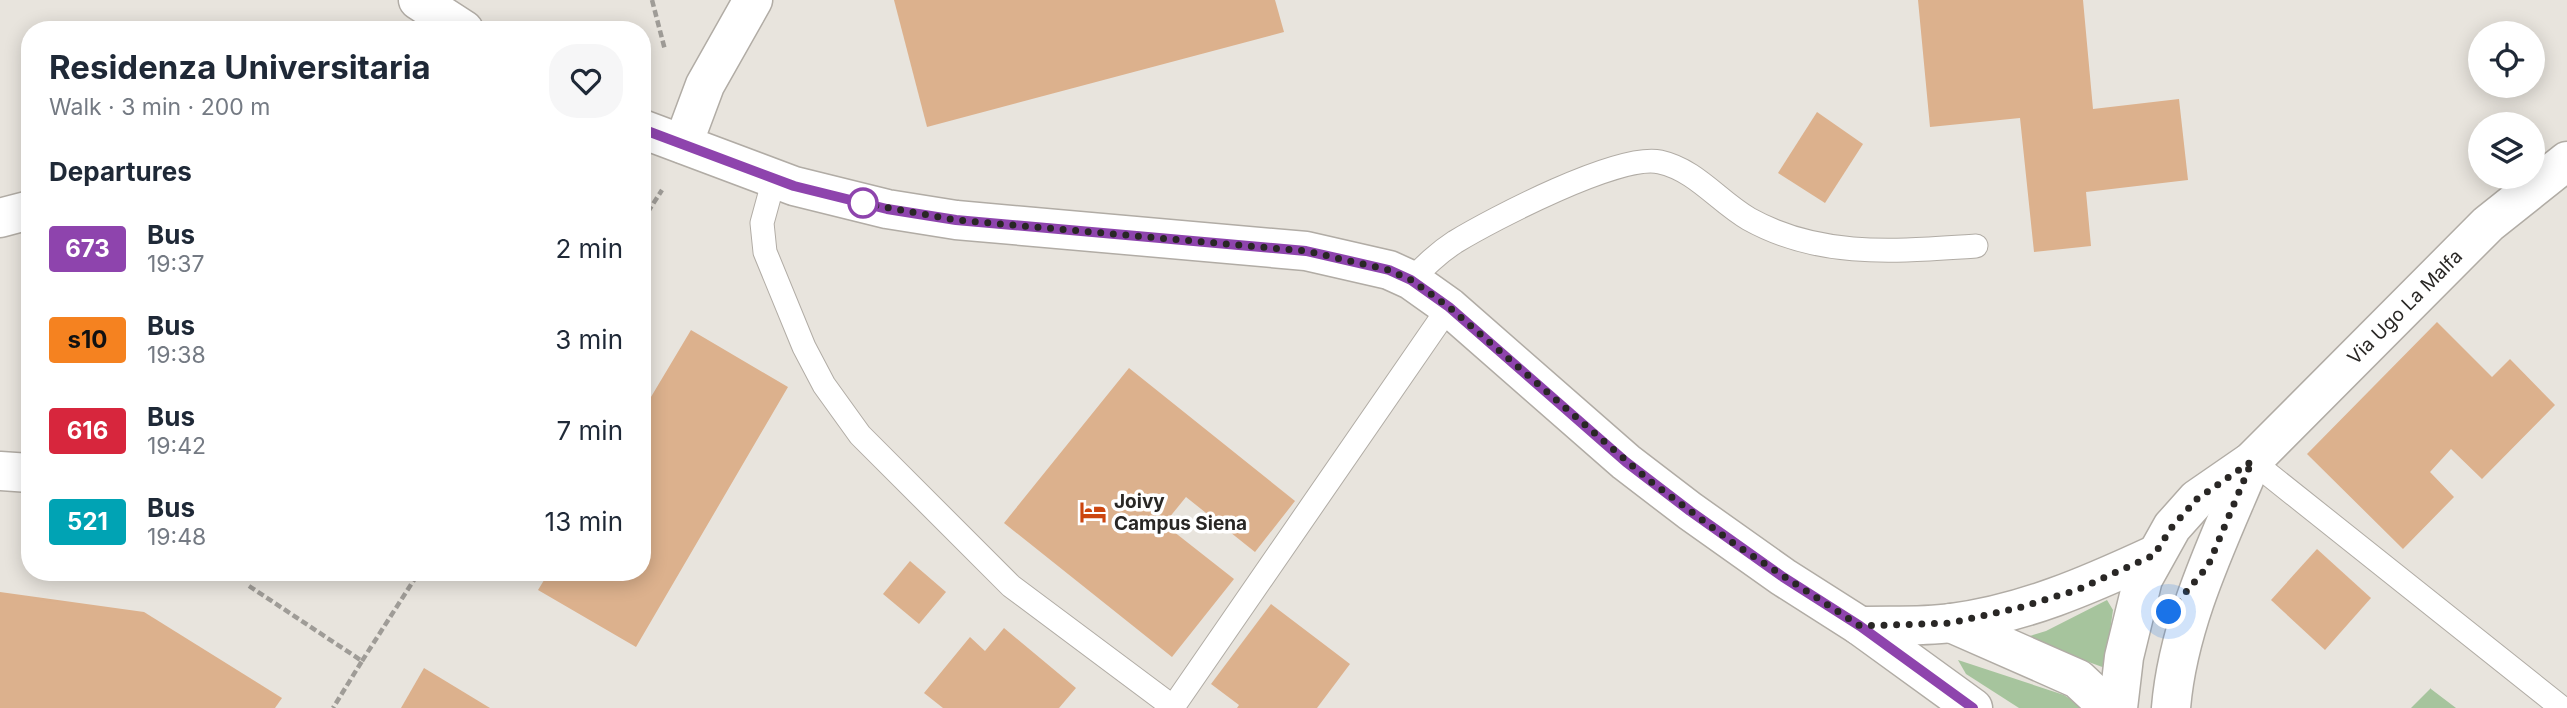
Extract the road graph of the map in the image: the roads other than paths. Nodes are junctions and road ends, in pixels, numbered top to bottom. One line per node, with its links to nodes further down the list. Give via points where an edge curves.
1 (418, 0): 3 (street)
2 (753, 0): 5 (street, via 705,85)
3 (450, 21)
4 (651, 133): 5 (street)
5 (683, 145): 7 (street)
6 (2567, 162): 13 (street, Via Ugo La Malfa, via 2488,224)
7 (774, 178): 11 (street, via 922,215 1306,251 1368,263); 12 (lane, via 762,223 765,251 803,347 860,435 1011,586 1172,707)
8 (21, 212): 9 (street)
9 (0, 218)
10 (1976, 246): 11 (lane, via 1879,252 1825,247 1750,220 1685,171 1645,161 1580,180 1456,242)
11 (1411, 280): 12 (street)
12 (1449, 307): 19 (street, via 1650,481)
13 (2252, 461): 16 (street, Via Ugo La Malfa, via 2197,499); 17 (street, Via Ugo La Malfa); 25 (lane)
14 (0, 471): 15 (street)
15 (21, 472)
16 (2154, 555): 18 (street, via 2047,600); 22 (street, Via Ugo La Malfa, via 2135,608)
17 (2208, 566): 23 (street, via 2169,612 2145,686); 24 (street, Via Ugo La Malfa, via 2187,627)
18 (1951, 623): 19 (street); 21 (street, via 2078,679)
19 (1860, 626): 20 (street)
20 (1973, 708)
21 (2109, 708)
22 (2118, 708)
23 (2127, 708)
24 (2171, 708)
25 (2562, 708)

